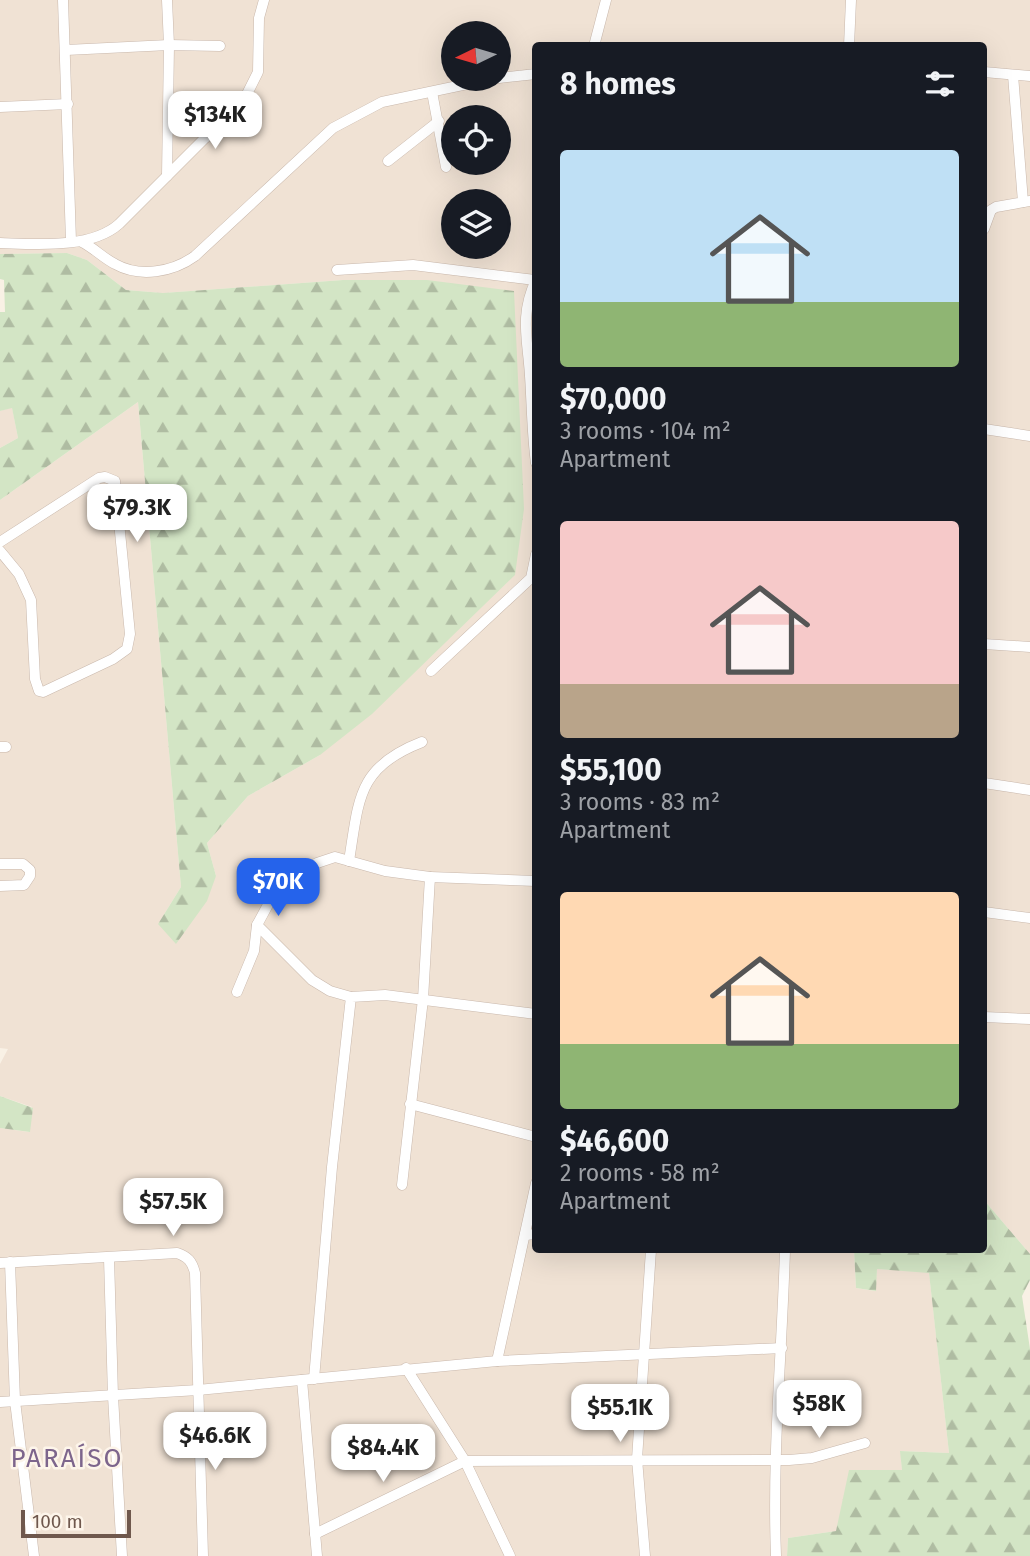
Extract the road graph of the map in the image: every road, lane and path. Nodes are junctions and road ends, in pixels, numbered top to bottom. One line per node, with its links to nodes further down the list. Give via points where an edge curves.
1 (63, 0): 10 (street)
2 (167, 0): 8 (street)
3 (264, 0): 23 (street, via 258,66 250,90 233,114)
4 (606, 0): 6 (street)
5 (851, 0): 7 (street)
6 (595, 42)
7 (849, 42)
8 (169, 45): 9 (street); 10 (street); 23 (street)
9 (220, 46)
10 (66, 50): 18 (street)
11 (987, 72): 13 (street)
12 (532, 74): 15 (street)
13 (1013, 75): 14 (street); 24 (street)
14 (1030, 76)
15 (511, 77)
16 (441, 90): 17 (street)
17 (432, 92): 20 (street); 27 (street, via 372,106 333,128 186,263 158,272 122,268)
18 (68, 104): 19 (street); 26 (street)
19 (0, 107)
20 (439, 121): 21 (street); 22 (street)
21 (441, 134)
22 (388, 161)
23 (167, 176): 27 (street, via 114,228)
24 (1026, 202): 25 (street, via 996,207)
25 (987, 221)
26 (71, 241): 27 (street); 28 (street)
27 (82, 242)
28 (0, 243)
29 (337, 270): 30 (street, via 413,265)
30 (532, 280)
31 (532, 287): 32 (street, via 524,331)
32 (532, 364)
33 (987, 429): 34 (street)
34 (1030, 436)
35 (0, 542): 36 (street, via 99,478 115,481 130,634 127,649 78,676 38,691 32,600)
36 (0, 551)
37 (532, 573): 40 (street)
38 (987, 645): 39 (street)
39 (1030, 647)
40 (431, 671)
41 (422, 742): 44 (street, via 394,756 369,777 358,801)
42 (987, 783): 43 (street)
43 (1030, 790)
44 (349, 861): 46 (street); 51 (street, via 329,858 281,887)
45 (0, 864): 48 (street, via 23,864 30,876 24,885)
46 (430, 877): 47 (street); 54 (street)
47 (532, 881)
48 (0, 886)
49 (987, 912): 50 (street)
50 (1030, 918)
51 (257, 925): 52 (street, via 254,951); 53 (street, via 312,980)
52 (237, 992)
53 (351, 997): 54 (street); 70 (street)
54 (422, 999): 55 (street); 58 (street)
55 (532, 1013)
56 (987, 1017): 57 (street)
57 (1030, 1019)
58 (410, 1104): 59 (street); 60 (street)
59 (532, 1137)
60 (402, 1185)
61 (530, 1235): 68 (street)
62 (651, 1253): 67 (street)
63 (785, 1253): 66 (street)
64 (109, 1258): 65 (street); 72 (street, via 177,1254 193,1263); 73 (street)
65 (5, 1263): 74 (street)
66 (782, 1348): 67 (street); 77 (street)
67 (643, 1353): 68 (street); 78 (street)
68 (497, 1361): 69 (street)
69 (406, 1368): 70 (street); 79 (street)
70 (314, 1379): 71 (street)
71 (302, 1380): 72 (street); 80 (street)
72 (198, 1390): 73 (street); 83 (street)
73 (113, 1396): 74 (street); 82 (street)
74 (15, 1401): 75 (street); 81 (street)
75 (0, 1402)
76 (865, 1443): 77 (street, via 812,1458)
77 (774, 1458): 78 (street); 87 (street)
78 (637, 1460): 79 (street); 86 (street)
79 (466, 1461): 80 (street); 85 (street)
80 (315, 1534): 84 (street)
81 (34, 1556)
82 (122, 1556)
83 (204, 1556)
84 (317, 1556)
85 (510, 1556)
86 (645, 1556)
87 (776, 1556)

